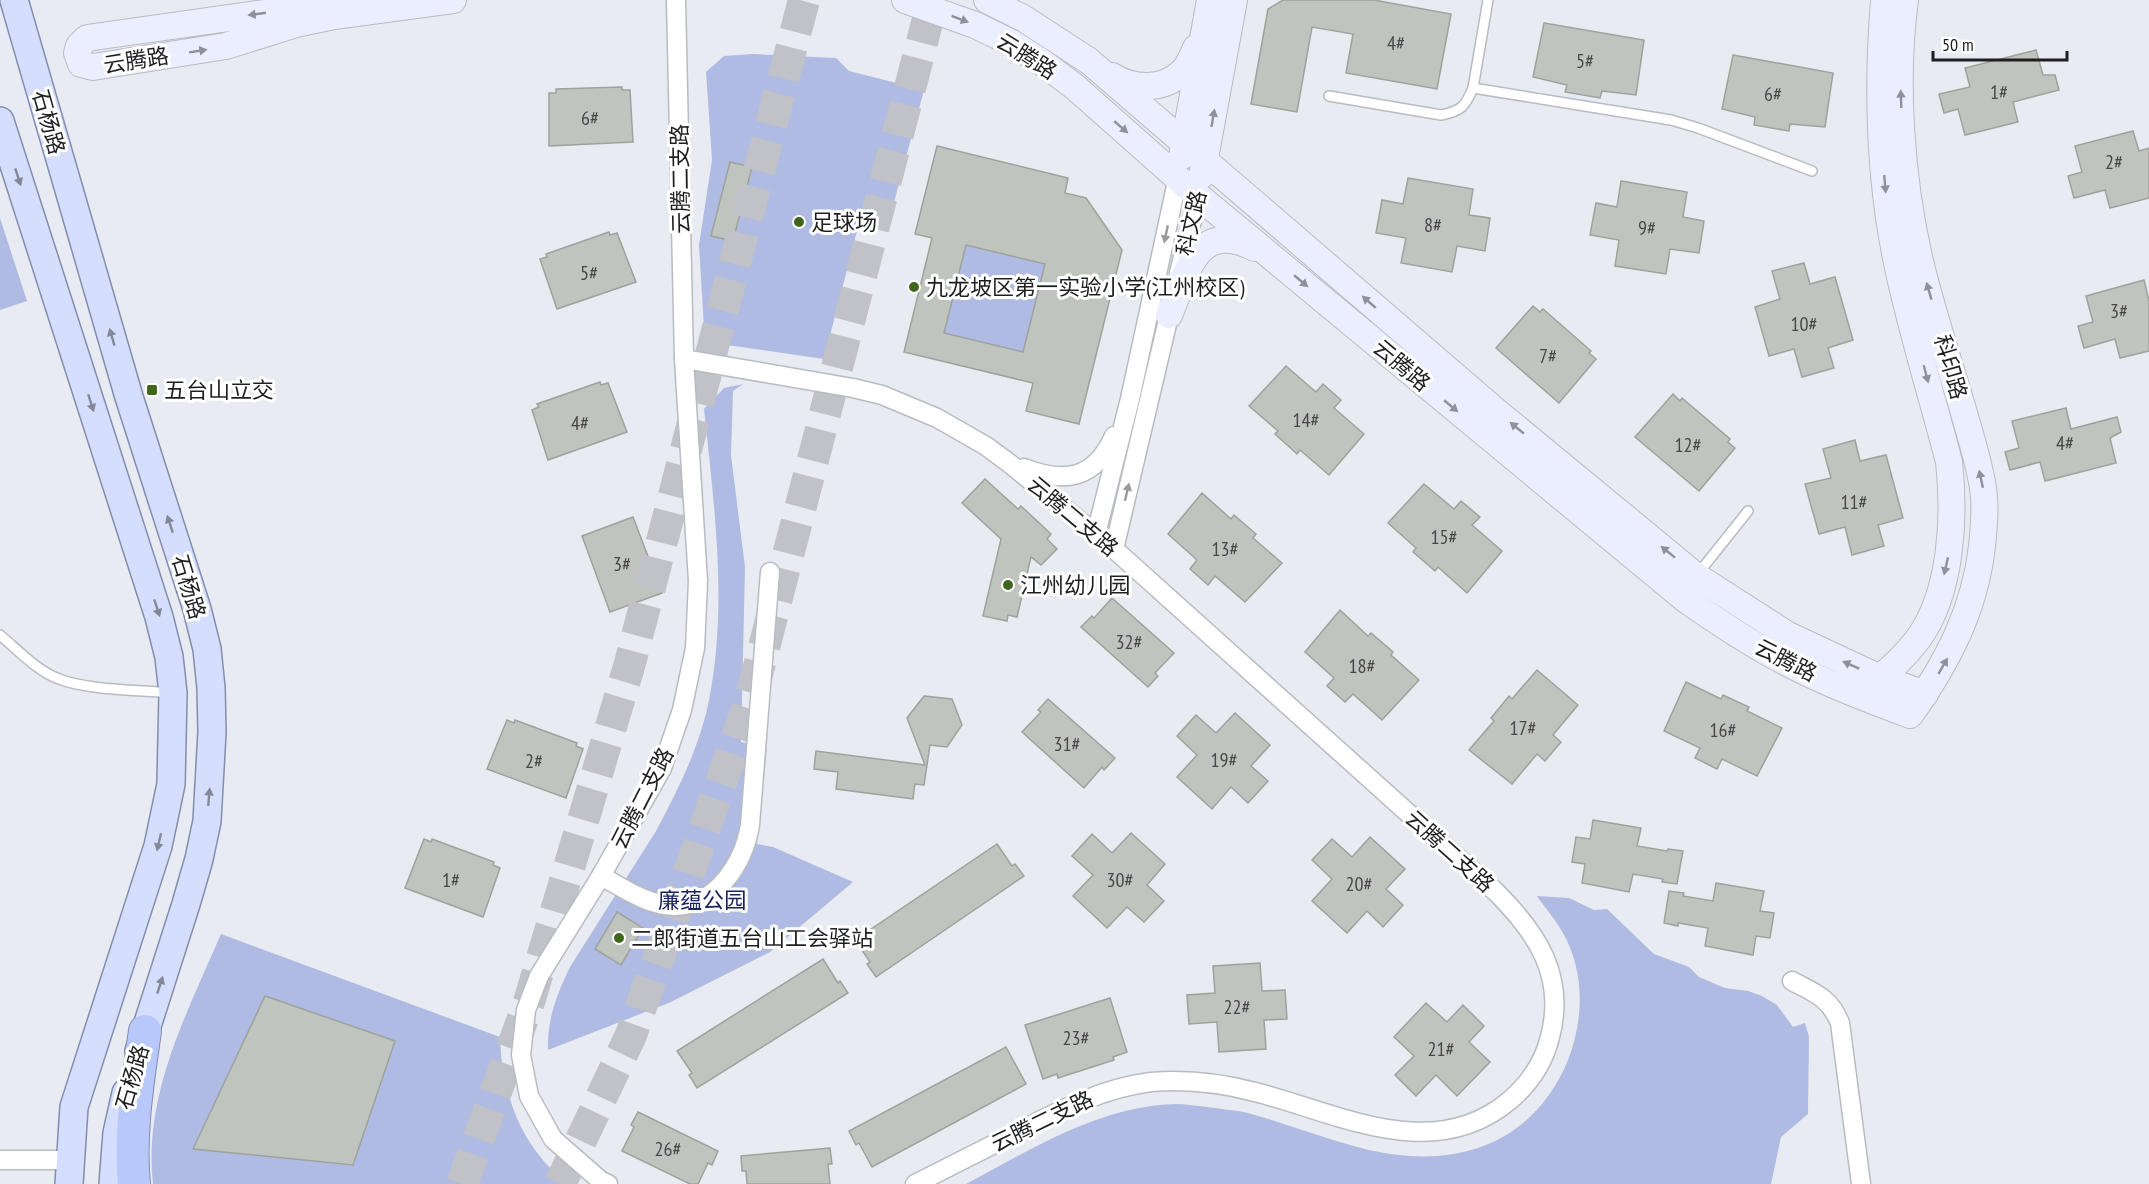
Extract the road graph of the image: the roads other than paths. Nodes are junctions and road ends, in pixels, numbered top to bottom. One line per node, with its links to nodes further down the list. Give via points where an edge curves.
1 (14, 0): 38 (main road, 石杨路, one-way to 1, via 190,893 207,821 212,732 207,649)
2 (357, 0): 3 (street, 云腾路, one-way to 3, via 87,38 79,46 78,59 93,67 226,46 334,16)
3 (453, 0)
4 (676, 0): 23 (street, 云腾二支路)
5 (905, 0): 19 (street, 云腾路, one-way to 19, via 975,24 1043,63)
6 (987, 0): 12 (street, 云腾路)
7 (1210, 0): 11 (street, 科文路)
8 (1234, 0): 17 (street, 科文路, one-way to 8)
9 (1488, 0): 13 (lane)
10 (1899, 1): 32 (street, 科印路, one-way to 32, via 1880,89 1886,198 1897,263 1949,462 1953,505 1949,555 1932,612 1919,637); 35 (street, 科印路, one-way to 10, via 1941,670 1965,620 1974,594 1985,522 1976,455 1920,258 1907,193)
11 (1205, 28): 12 (street, via 1188,66 1167,82 1135,86); 16 (street, 科文路)
12 (1089, 62): 16 (street, 云腾路)
13 (1473, 88): 14 (lane, via 1468,101 1457,112 1441,115); 18 (lane, via 1671,120)
14 (1329, 96)
15 (0, 122): 33 (main road, 石杨路, one-way to 33, via 159,617)
16 (1184, 144): 17 (street, 云腾路); 19 (street, 科文路)
17 (1205, 162): 20 (street, 科文路); 30 (street, 云腾路, one-way to 17)
18 (1812, 171)
19 (1178, 177): 20 (street, 云腾路); 24 (street, 科文路, one-way to 24)
20 (1198, 196): 21 (street, 云腾路); 22 (street, 科文路)
21 (1271, 256): 22 (street, via 1240,241 1210,242 1195,258); 34 (street, 云腾路, one-way to 34, via 1685,599 1780,659)
22 (1169, 315): 28 (street, 科文路, one-way to 22)
23 (684, 359): 25 (street, 云腾二支路, via 882,395 937,418); 36 (street, 云腾二支路, via 698,581 695,648 682,710 662,768)
24 (1130, 399): 25 (street, via 1109,447 1088,471 1066,477 1043,476); 27 (street, 科文路)
25 (1009, 462): 27 (street, 云腾二支路)
26 (1748, 511): 30 (lane)
27 (1096, 534): 28 (street, 云腾二支路)
28 (1114, 549): 44 (street, 云腾二支路, via 1514,910 1531,930 1549,969 1554,993 1550,1037 1543,1058 1518,1094 1485,1118 1465,1126 1420,1133 1396,1131 1232,1086 1153,1082 1079,1101)
29 (770, 572): 36 (street, via 750,825 741,858 717,888 688,905 673,906 639,897)
30 (1696, 576): 32 (street, 云腾路, one-way to 30, via 1788,635)
31 (0, 635): 33 (lane, via 59,679 88,686)
32 (1880, 678): 34 (street, 科印路); 35 (street, 云腾路)
33 (173, 693): 40 (main road, 石杨路, one-way to 40, via 171,784 158,846 74,1107)
34 (1857, 695): 35 (street, 云腾路)
35 (1917, 704)
36 (601, 876): 43 (street, 云腾二支路, via 539,976 526,1010 521,1055 529,1096 553,1139)
37 (1792, 981): 45 (street, via 1824,998 1840,1023)
38 (145, 1031): 41 (main road, 石杨路, via 117,1133); 42 (highway, via 136,1088)
39 (0, 1160): 40 (street)
40 (69, 1172)
41 (113, 1184)
42 (134, 1184)
43 (608, 1184)
44 (915, 1184)
45 (1861, 1184)

